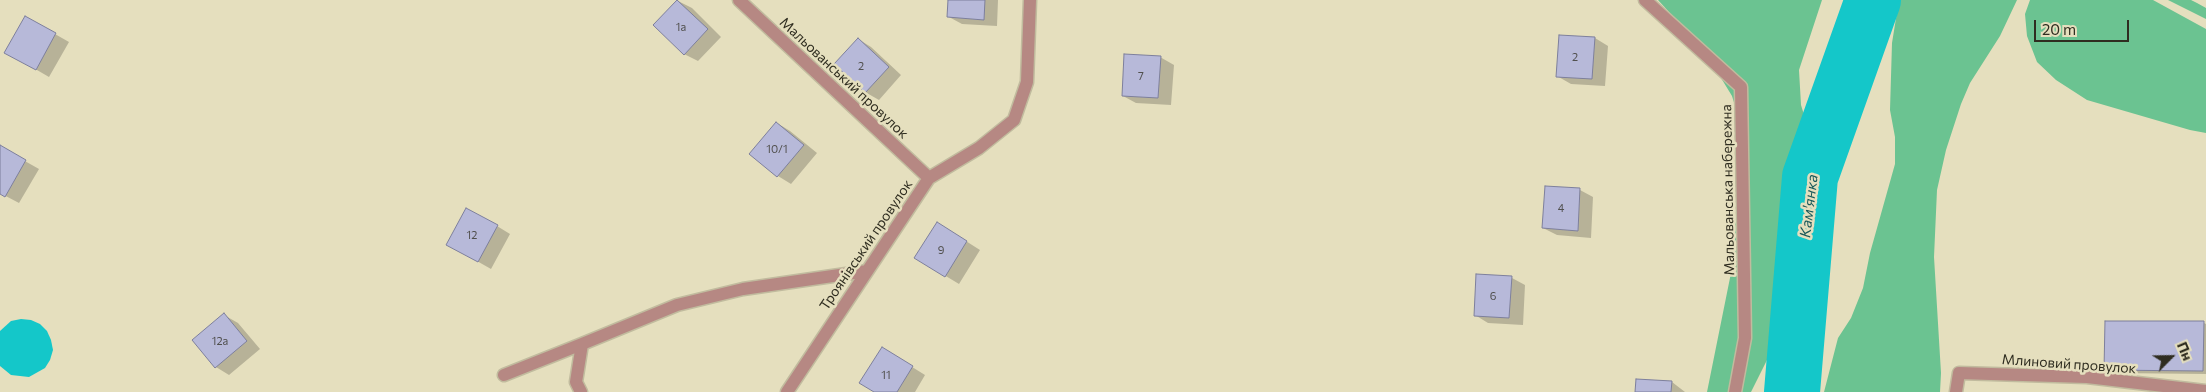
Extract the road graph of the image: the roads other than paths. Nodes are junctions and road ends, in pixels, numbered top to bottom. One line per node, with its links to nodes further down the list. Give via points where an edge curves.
1 (739, 0): 4 (street, Мальованський провулок)
2 (1030, 0): 4 (street, Троянівський провулок, via 1027,82 1014,120 979,148)
3 (1645, 0): 11 (street, Мальованська набережна, via 1741,87 1745,338)
4 (929, 178): 5 (street, Троянівський провулок)
5 (867, 271): 6 (street, via 743,289 677,305); 10 (street, Троянівський провулок)
6 (582, 344): 7 (street); 9 (street, via 576,382)
7 (504, 375)
8 (2206, 391): 12 (street, Млиновий провулок, via 2088,377 1959,373)
9 (581, 392)
10 (787, 392)
11 (1735, 392)
12 (1956, 392)

